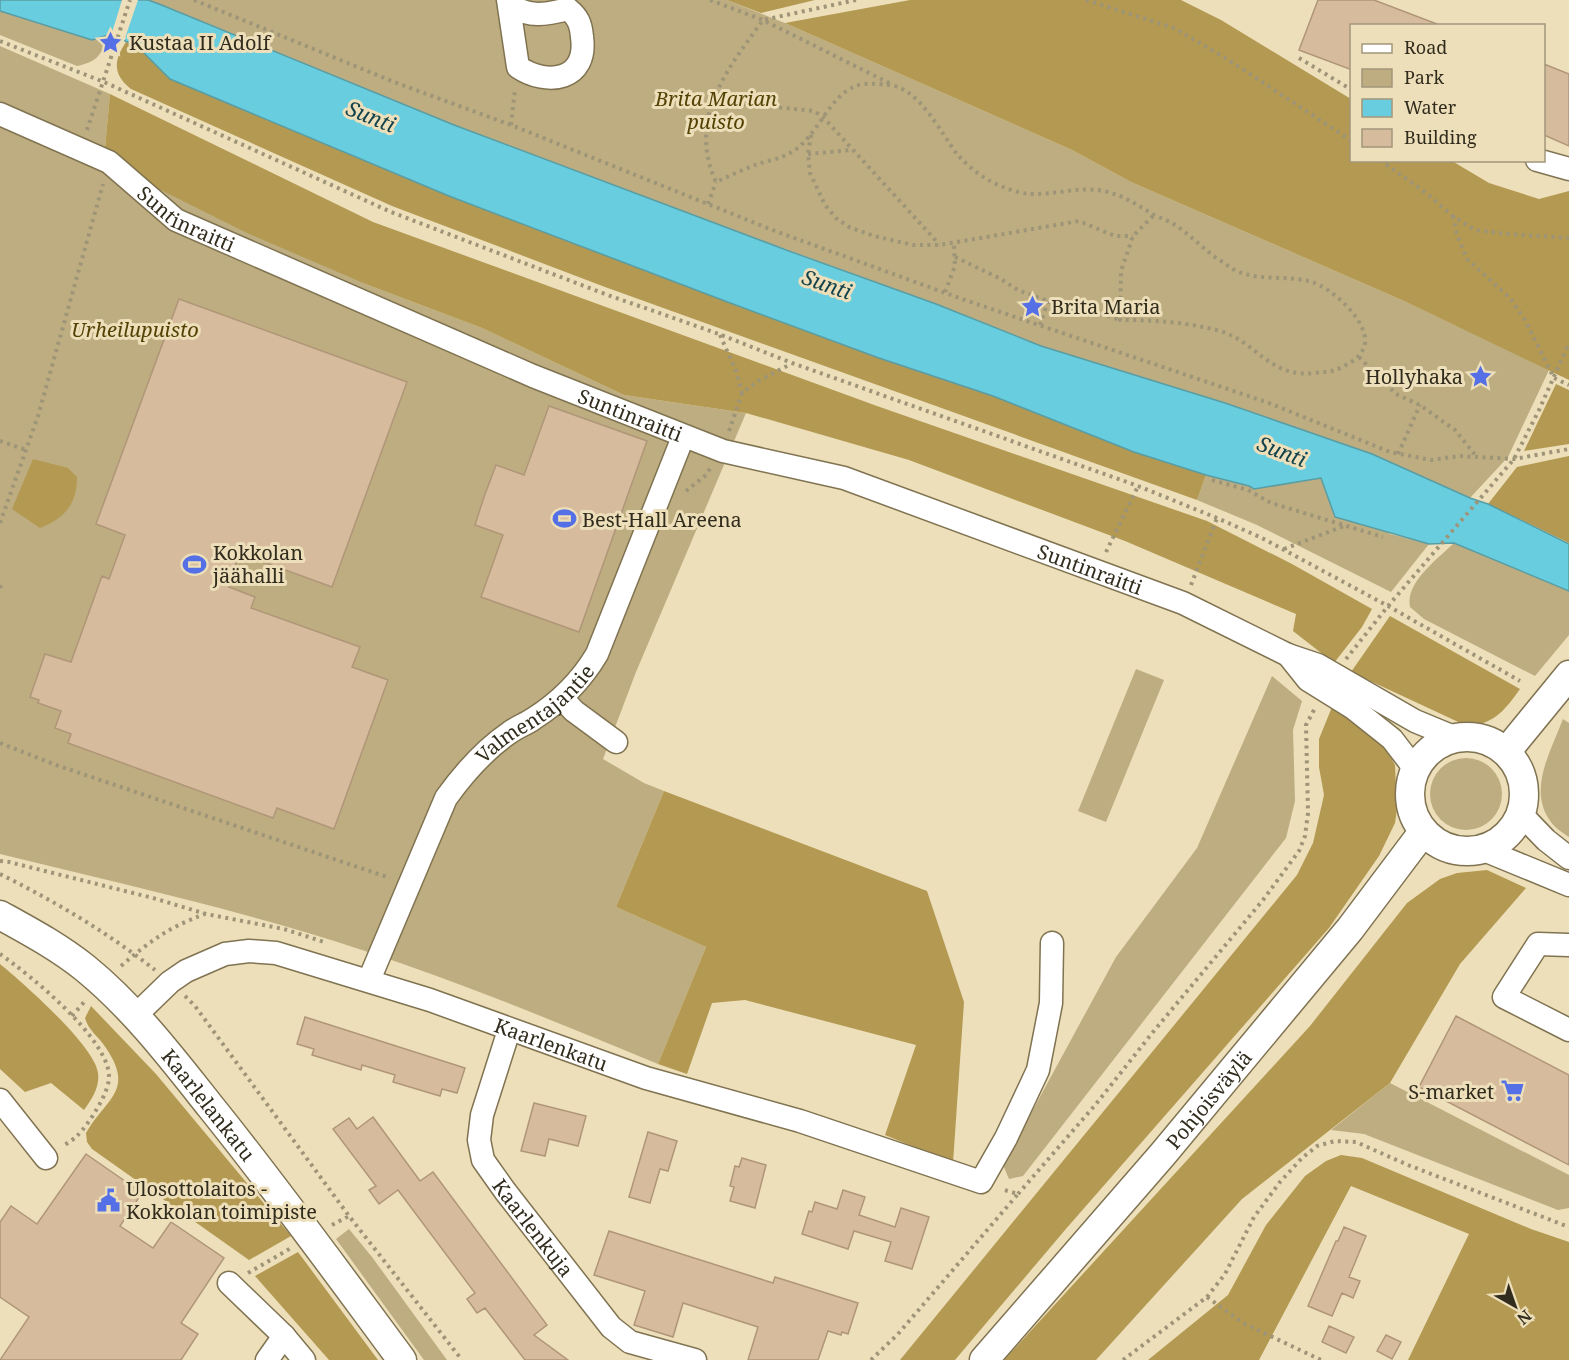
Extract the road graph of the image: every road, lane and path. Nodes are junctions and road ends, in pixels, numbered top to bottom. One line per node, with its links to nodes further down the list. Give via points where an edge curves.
1 (130, 0): 11 (path)
2 (194, 0): 17 (path)
3 (710, 0): 7 (path)
4 (856, 0): 7 (path)
5 (1086, 0): 20 (path, via 1174,28)
6 (508, 2): 10 (street); 10 (street, via 528,14 568,9 581,25 584,51 579,66 571,73 555,78 537,76)
7 (763, 20): 12 (path); 14 (path)
8 (0, 41): 11 (path)
9 (1299, 58): 13 (path)
10 (518, 67): 17 (path)
11 (104, 82): 18 (path); 40 (path, via 391,212)
12 (893, 85): 16 (path, via 857,85); 29 (path, via 923,106 958,154 986,179 1030,194 1102,190)
13 (1350, 89)
14 (711, 101): 16 (path, via 814,111); 27 (path, via 705,132 709,166)
15 (0, 114): 47 (street, Suntinraitti, via 109,162 176,220 532,376)
16 (823, 117): 19 (path); 21 (path)
17 (511, 125): 28 (path)
18 (86, 135)
19 (811, 135): 22 (path); 27 (path, via 790,153)
20 (1350, 140)
21 (853, 150): 22 (path); 34 (path)
22 (808, 154): 34 (path, via 810,172 825,205 849,227 913,245)
23 (1383, 162): 30 (path)
24 (1544, 162): 25 (street)
25 (1569, 169)
26 (105, 177): 50 (path)
27 (716, 182): 28 (path)
28 (708, 204): 36 (path)
29 (1154, 214): 31 (path); 42 (path, via 1174,223 1236,271 1316,283 1357,317 1365,344)
30 (1453, 216): 32 (path, via 1475,230); 43 (path, via 1467,259 1510,298)
31 (1132, 236): 33 (path, via 1115,236 1079,221); 38 (path, via 1121,271)
32 (1569, 238)
33 (954, 244): 34 (path); 35 (path)
34 (940, 245)
35 (955, 257): 36 (path); 37 (path)
36 (945, 292): 39 (path)
37 (1048, 302): 38 (path); 39 (path)
38 (1120, 320): 42 (path, via 1168,322 1224,332 1287,372 1334,372)
39 (1040, 325): 51 (path, via 1269,403)
40 (719, 334): 45 (path); 55 (path)
41 (1569, 343): 43 (path)
42 (1359, 357): 46 (path, via 1396,394)
43 (1554, 378): 44 (path); 53 (path)
44 (1569, 385)
45 (742, 393)
46 (1420, 405): 51 (path); 52 (path, via 1455,430)
47 (683, 437): 61 (street, Suntinraitti, via 723,451 844,478); 67 (street, Valmentajantie, via 606,634 584,675)
48 (0, 441): 50 (path)
49 (1569, 449): 53 (path)
50 (26, 450): 57 (path)
51 (1398, 454): 52 (path, via 1431,460)
52 (1477, 456): 53 (path)
53 (1514, 459): 63 (path)
54 (1212, 480): 58 (path)
55 (1138, 486): 56 (path); 61 (path)
56 (1217, 518): 60 (path); 62 (path)
57 (0, 523)
58 (1345, 526): 59 (path); 60 (path)
59 (1383, 537)
60 (1283, 550): 63 (path)
61 (1096, 570): 62 (street, Suntinraitti)
62 (1183, 603): 66 (street, Suntinraitti, via 1288,655 1318,665)
63 (1388, 606): 65 (path); 66 (path)
64 (1569, 675): 71 (main road)
65 (1520, 681)
66 (1330, 683): 68 (street, Suntinraitti); 72 (street, Suntinraitti, via 1353,708 1392,739); 96 (path, via 1306,725 1308,813 1299,851 1096,1104)
67 (562, 698): 69 (street); 86 (street, Valmentajantie, via 487,751 446,798)
68 (1456, 738): 71 (main road, via 1483,739); 72 (main road, via 1432,748)
69 (616, 742)
70 (0, 743): 78 (path)
71 (1506, 752): 73 (main road, via 1523,781)
72 (1415, 769): 74 (main road, via 1409,795)
73 (1521, 814): 75 (main road, via 1507,836); 76 (street)
74 (1423, 832): 75 (main road, via 1458,852); 107 (main road, Pohjoisväylä, via 1350,929)
75 (1484, 850): 79 (street)
76 (1569, 858)
77 (0, 874): 85 (path, via 42,895)
78 (390, 879)
79 (1569, 885)
80 (206, 914): 85 (path, via 179,924)
81 (0, 915): 87 (main road, Kaarlelankatu)
82 (1052, 943): 95 (street, via 1051,1003 1038,1070)
83 (1569, 945): 92 (street, via 1538,944 1504,997)
84 (0, 954): 89 (path)
85 (135, 954): 87 (path); 88 (path)
86 (369, 980): 88 (street, Kaarlenkatu, via 276,952 249,951 225,954); 91 (street, Kaarlenkatu)
87 (102, 982): 89 (path); 90 (main road, Kaarlelankatu)
88 (170, 982): 90 (street, Kaarlenkatu); 104 (path, via 195,1006 349,1216)
89 (72, 1016): 94 (path, via 104,1058 108,1087 77,1136)
90 (135, 1016): 103 (main road, Kaarlelankatu, via 239,1142)
91 (509, 1030): 95 (street, Kaarlenkatu, via 646,1078 800,1121); 105 (street, Kaarlenkuja, via 482,1115 479,1140 483,1160 611,1327 630,1342)
92 (1569, 1030)
93 (0, 1100): 94 (street)
94 (46, 1158)
95 (981, 1182): 96 (path)
96 (1018, 1194): 106 (path)
97 (1568, 1226): 99 (path, via 1356,1142 1335,1141 1317,1146 1280,1182 1254,1217 1225,1274)
98 (229, 1283): 100 (street)
99 (1207, 1297): 108 (path); 109 (path, via 1243,1323)
100 (284, 1336): 101 (street); 102 (street)
101 (267, 1360)
102 (304, 1360)
103 (402, 1360)
104 (462, 1360)
105 (695, 1360)
106 (871, 1360)
107 (984, 1360)
108 (1123, 1360)
109 (1321, 1360)

